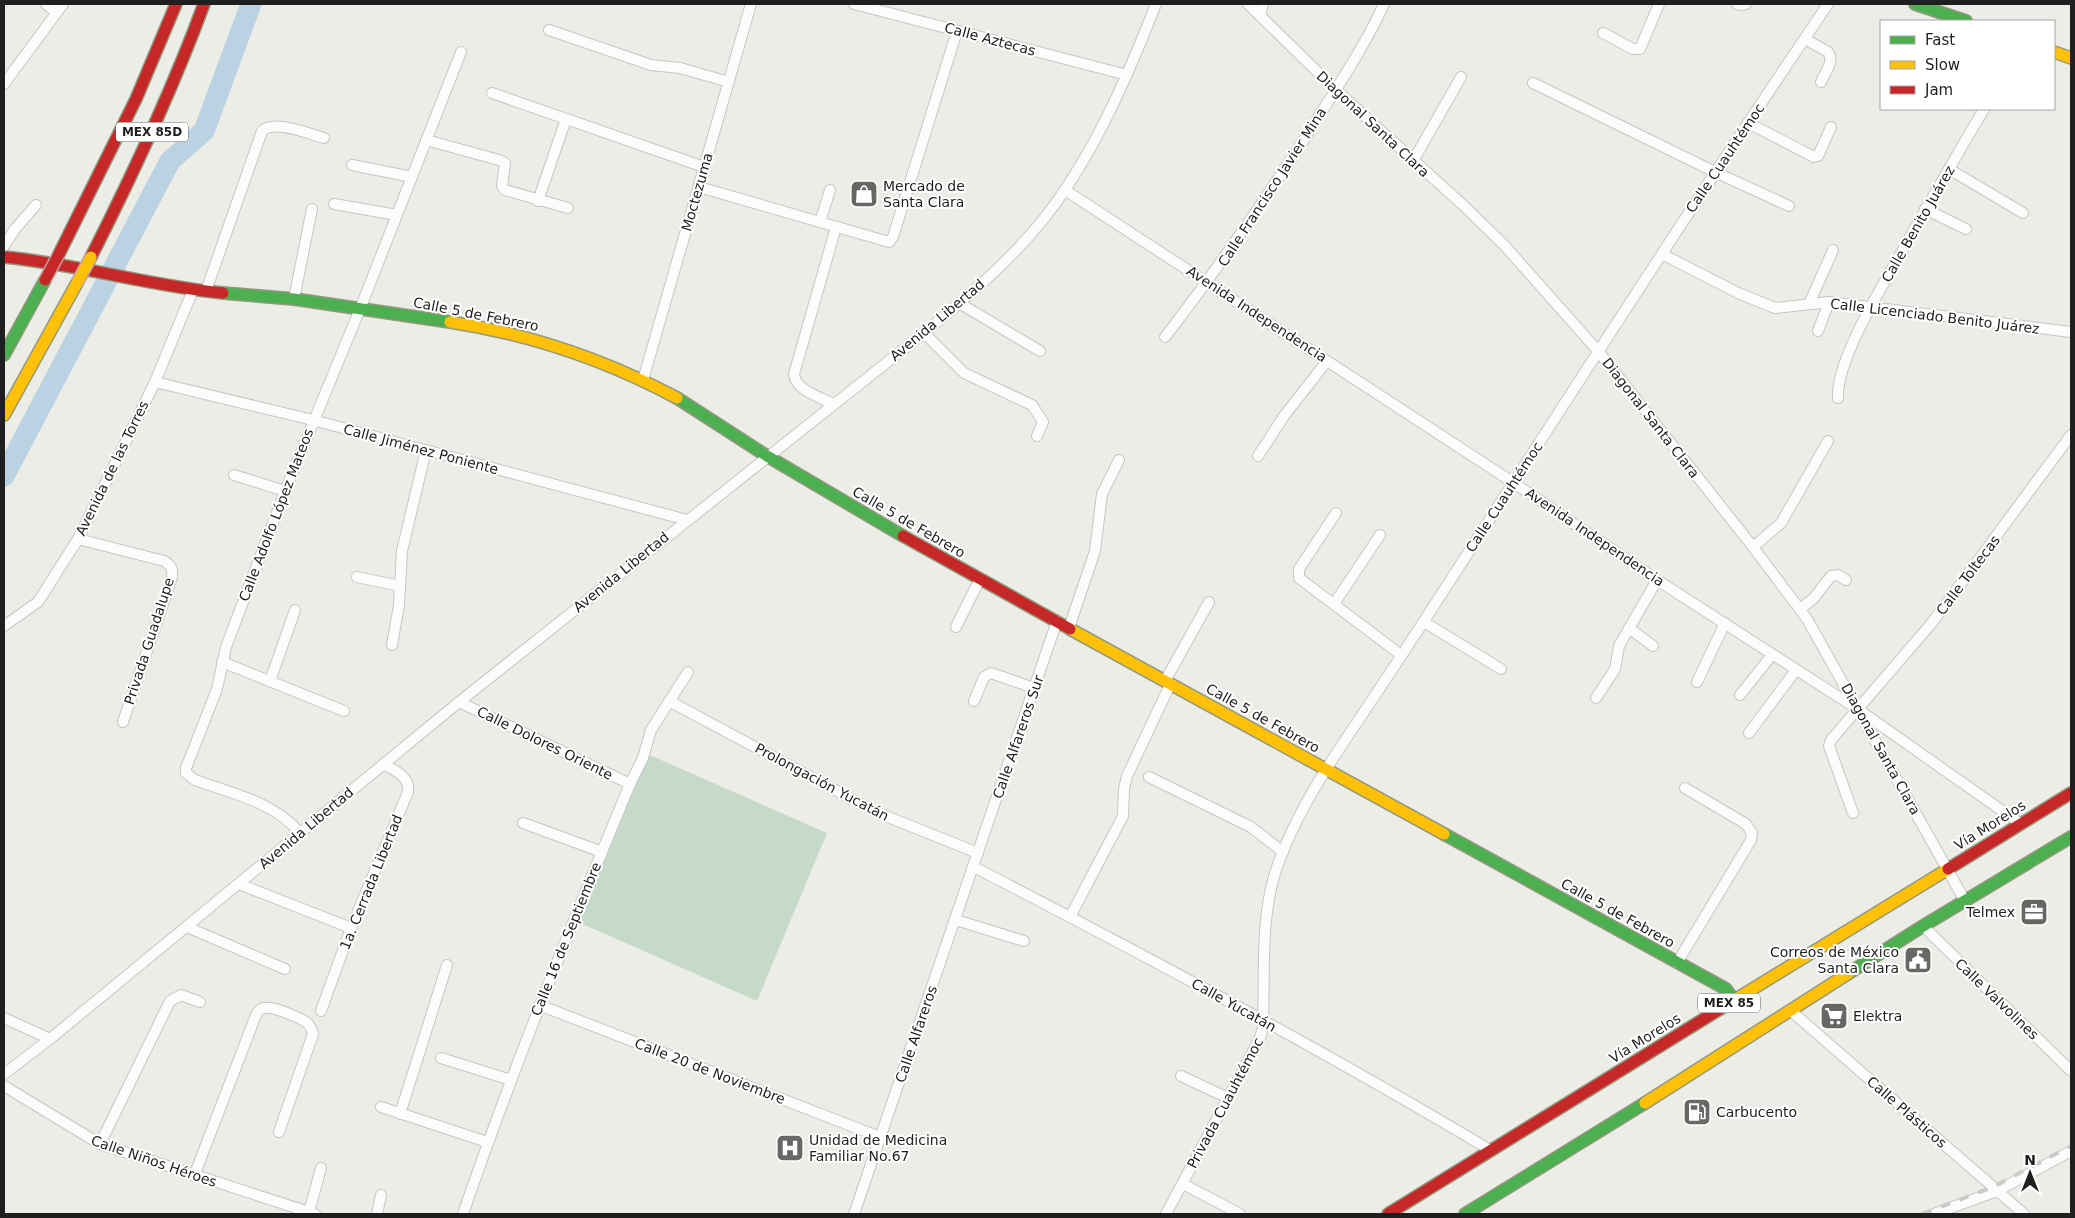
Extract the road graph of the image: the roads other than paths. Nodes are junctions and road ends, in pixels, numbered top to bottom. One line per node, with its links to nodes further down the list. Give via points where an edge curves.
1 (46, 4): 17 (street)
2 (64, 4): 17 (street)
3 (176, 4): 81 (main road, MEX 85D, bridge, via 108,160)
4 (204, 4): 87 (main road, MEX 85D, bridge, via 162,112 130,181)
5 (751, 4): 29 (street, Moctezuma)
6 (854, 4): 16 (street, Calle Aztecas)
7 (1156, 4): 27 (street, Avenida Libertad)
8 (1248, 4): 18 (street, Diagonal Santa Clara)
9 (1263, 4): 18 (street)
10 (1384, 4): 33 (street, Calle Francisco Javier Mina)
11 (1660, 4): 22 (street, via 1640,49 1633,49)
12 (1737, 4): 13 (street)
13 (1746, 4)
14 (1828, 4): 23 (street, Calle Cuauhtémoc)
15 (1915, 4): 19 (main road)
16 (889, 8): 21 (street, Calle Aztecas)
17 (56, 12): 32 (street)
18 (1260, 16): 33 (street, Diagonal Santa Clara)
19 (1963, 20)
20 (549, 30): 29 (street, via 651,65 680,68)
21 (957, 31): 27 (street, Calle Aztecas); 60 (street, via 893,237 889,242)
22 (1603, 32)
23 (1804, 39): 30 (street, via 1830,55 1831,60); 37 (street, Calle Cuauhtémoc)
24 (461, 52): 40 (street, Calle Adolfo López Mateos)
25 (2055, 52): 26 (main road)
26 (2071, 58)
27 (1126, 75): 49 (street, Avenida Libertad)
28 (1461, 77): 41 (street)
29 (729, 82): 43 (street, Moctezuma)
30 (1821, 82)
31 (1533, 83): 45 (street)
32 (4, 84)
33 (1336, 90): 41 (street, Diagonal Santa Clara); 66 (street, Calle Francisco Javier Mina)
34 (492, 93): 36 (street)
35 (1983, 110): 44 (street, Calle Benito Juárez)
36 (566, 118): 43 (street); 50 (street)
37 (1748, 122): 38 (street, via 1814,157 1818,156); 45 (street, Calle Cuauhtémoc)
38 (1831, 127)
39 (324, 138): 68 (street, via 276,126 262,131)
40 (426, 140): 46 (street, Calle Adolfo López Mateos); 50 (street, via 502,161 505,169 503,188)
41 (1413, 161): 80 (street, Diagonal Santa Clara, via 1504,245)
42 (352, 165): 46 (street)
43 (704, 167): 47 (street, Moctezuma)
44 (1949, 169): 56 (street, Calle Benito Juárez); 57 (street)
45 (1715, 172): 53 (street); 64 (street, Calle Cuauhtémoc)
46 (412, 177): 58 (street, Calle Adolfo López Mateos)
47 (699, 187): 59 (street); 83 (street, Moctezuma)
48 (830, 190): 59 (street)
49 (1065, 190): 66 (street, Avenida Independencia); 71 (street, Avenida Libertad, via 1018,248)
50 (538, 201): 54 (street)
51 (334, 204): 58 (street)
52 (36, 205): 62 (street)
53 (1789, 206)
54 (568, 208)
55 (312, 209): 69 (street)
56 (1925, 209): 61 (street); 73 (street, Calle Benito Juárez)
57 (2023, 213)
58 (397, 215): 74 (street, Calle Adolfo López Mateos)
59 (820, 222): 60 (street)
60 (836, 227): 86 (street, via 794,374 799,386)
61 (1966, 229)
62 (4, 246)
63 (1832, 250): 72 (street)
64 (1662, 254): 72 (street, Calle Licenciado Benito Juárez, via 1768,306 1781,308); 80 (street, Calle Cuauhtémoc)
65 (4, 257): 67 (main road, Calle 5 de Febrero)
66 (1208, 282): 78 (street, Calle Francisco Javier Mina); 82 (street, Avenida Independencia)
67 (193, 290): 68 (main road, Calle 5 de Febrero); 84 (street, Avenida de las Torres)
68 (206, 291): 69 (main road, Calle 5 de Febrero)
69 (294, 299): 74 (main road, Calle 5 de Febrero)
70 (1829, 302): 72 (street, Calle Licenciado Benito Juárez); 73 (street, Calle Licenciado Benito Juárez); 75 (street)
71 (959, 304): 77 (street, Avenida Libertad); 79 (street)
72 (1809, 304)
73 (1870, 308): 76 (street, Calle Licenciado Benito Juárez); 85 (street, Calle Benito Juárez, via 1839,382)
74 (360, 309): 83 (main road, Calle 5 de Febrero, via 436,319 534,339); 88 (street, Calle Adolfo López Mateos)
75 (1818, 331)
76 (2071, 332)
77 (924, 333): 86 (street, Avenida Libertad); 90 (street, via 964,373 1034,407 1043,422)
78 (1165, 337)
79 (1040, 351)
80 (1598, 351): 97 (street, Calle Cuauhtémoc); 103 (street, Diagonal Santa Clara)
81 (4, 355)
82 (1327, 361): 94 (street); 97 (street, Avenida Independencia)
83 (643, 380): 93 (main road, Calle 5 de Febrero, via 693,407)
84 (155, 382): 88 (street, Calle Jiménez Poniente); 102 (street, Avenida de las Torres)
85 (1838, 398)
86 (833, 404): 93 (street, Avenida Libertad)
87 (4, 414)
88 (313, 420): 92 (street, Calle Jiménez Poniente); 98 (street, Calle Adolfo López Mateos)
89 (2071, 435): 137 (street, Calle Toltecas, via 1931,624)
90 (1037, 436)
91 (1828, 441): 103 (street, via 1780,525)
92 (426, 450): 100 (street, Calle Jiménez Poniente); 108 (street, via 404,538)
93 (767, 456): 100 (street, Avenida Libertad); 105 (main road, Calle 5 de Febrero)
94 (1258, 456)
95 (1119, 460): 118 (street, via 1102,494 1095,551)
96 (234, 475): 98 (street)
97 (1514, 482): 106 (street, Avenida Independencia); 114 (street, Calle Cuauhtémoc)
98 (285, 491): 124 (street, Calle Adolfo López Mateos)
99 (1336, 513): 110 (street, via 1298,572 1303,582)
100 (687, 520): 136 (street, Avenida Libertad)
101 (1380, 535): 110 (street)
102 (78, 539): 116 (street, Avenida de las Torres, via 38,602); 139 (street, Privada Guadalupe, via 164,561 171,567)
103 (1753, 547): 111 (street, Diagonal Santa Clara)
104 (357, 577): 108 (street)
105 (980, 579): 113 (main road, Calle 5 de Febrero); 117 (street)
106 (1657, 580): 115 (street, Avenida Independencia); 119 (street)
107 (1846, 580): 111 (street, via 1838,575 1832,576)
108 (400, 586): 120 (street)
109 (1210, 602): 130 (street)
110 (1334, 604): 122 (street)
111 (1800, 609): 137 (street, Diagonal Santa Clara, via 1817,633)
112 (295, 610): 128 (street)
113 (1057, 621): 118 (main road, Calle 5 de Febrero); 131 (street, Calle Alfareros Sur)
114 (1424, 622): 122 (street, Calle Cuauhtémoc); 125 (street)
115 (1725, 623): 123 (street, Avenida Independencia); 129 (street)
116 (4, 626)
117 (956, 627)
118 (1069, 628): 130 (main road, Calle 5 de Febrero)
119 (1629, 628): 121 (street); 133 (street, via 1618,651 1615,669)
120 (392, 645)
121 (1653, 646)
122 (1401, 655): 142 (street, Calle Cuauhtémoc)
123 (1772, 655): 126 (street, Avenida Independencia); 132 (street)
124 (222, 662): 128 (street); 150 (street, Calle Adolfo López Mateos, via 217,689 187,762 186,773 195,780 271,809)
125 (1501, 669)
126 (1796, 670): 137 (street, Avenida Independencia); 140 (street)
127 (688, 672): 134 (street, Calle 16 de Septiembre)
128 (270, 680): 138 (street)
129 (1697, 682)
130 (1168, 683): 142 (main road, Calle 5 de Febrero); 159 (street, via 1127,776 1123,816)
131 (1034, 688): 135 (street, via 991,673 984,678); 154 (street, Calle Alfareros Sur)
132 (1740, 696)
133 (1596, 698)
134 (669, 701): 144 (street, Calle 16 de Septiembre, via 651,730 643,758); 154 (street, Prolongación Yucatán, via 878,813)
135 (974, 701)
136 (459, 702): 141 (street, Avenida Libertad); 144 (street, Calle Dolores Oriente)
137 (1859, 710): 147 (street, Calle Toltecas, via 1829,744); 149 (street, Avenida Independencia); 156 (street, Diagonal Santa Clara)
138 (344, 711)
139 (122, 722)
140 (1749, 733)
141 (384, 764): 150 (street, Avenida Libertad); 163 (street, 1a. Cerrada Libertad, via 404,777 409,784 408,792)
142 (1326, 770): 153 (street, Calle Cuauhtémoc); 165 (main road, Calle 5 de Febrero)
143 (1149, 777): 153 (street, via 1251,827)
144 (630, 784): 152 (street, Calle 16 de Septiembre)
145 (1685, 788): 165 (street, via 1746,824 1752,833 1749,845)
146 (2071, 792): 149 (main road, Vía Morelos / MEX 85)
147 (1853, 813)
148 (524, 823): 152 (street)
149 (2021, 824): 156 (main road, Vía Morelos / MEX 85)
150 (299, 832): 157 (street, Avenida Libertad)
151 (2071, 837): 158 (main road, MEX 85)
152 (602, 852): 170 (street, Calle 16 de Septiembre)
153 (1283, 852): 174 (street, Calle Cuauhtémoc, via 1267,910)
154 (978, 853): 155 (street, Calle Alfareros)
155 (974, 867): 159 (street, Calle Yucatán); 160 (street, Calle Alfareros)
156 (1947, 869): 158 (street, Diagonal Santa Clara); 168 (main road, Vía Morelos / MEX 85)
157 (239, 884): 162 (street, Avenida Libertad); 163 (street)
158 (1965, 901): 161 (main road, MEX 85)
159 (1070, 917): 174 (street, Calle Yucatán)
160 (956, 920): 164 (street); 186 (street, Calle Alfareros)
161 (1923, 926): 171 (main road, MEX 85); 177 (street, Calle Valvolines)
162 (187, 927): 167 (street); 175 (street, Avenida Libertad)
163 (351, 928): 172 (street, 1a. Cerrada Libertad)
164 (1024, 941)
165 (1677, 963): 168 (main road, Calle 5 de Febrero, via 1726,990)
166 (447, 964): 184 (street)
167 (285, 969)
168 (1734, 1000): 189 (main road, Vía Morelos / MEX 85)
169 (200, 1002): 188 (street, via 180,995 170,1001)
170 (539, 1005): 180 (street, Calle 16 de Septiembre); 186 (street, Calle 20 de Noviembre)
171 (1790, 1010): 194 (street, Calle Plásticos); 203 (main road, MEX 85)
172 (321, 1011)
173 (4, 1018): 175 (street)
174 (1263, 1021): 182 (street, Privada Cuauhtémoc, via 1260,1038); 189 (street, Calle Yucatán)
175 (50, 1039): 178 (street, Avenida Libertad)
176 (441, 1058): 180 (street)
177 (2071, 1072)
178 (4, 1074)
179 (1182, 1076): 182 (street)
180 (511, 1080): 187 (street, Calle 16 de Septiembre)
181 (4, 1086): 188 (street, Calle Niños Héroes)
182 (1228, 1098): 193 (street, Privada Cuauhtémoc)
183 (381, 1107): 184 (street)
184 (400, 1114): 187 (street)
185 (279, 1132): 192 (street, via 313,1034 302,1020 266,1007 256,1015)
186 (880, 1137): 199 (street, Calle Alfareros)
187 (488, 1142): 198 (street, Calle 16 de Septiembre)
188 (100, 1144): 192 (street, Calle Niños Héroes)
189 (1490, 1150): 202 (main road, Vía Morelos / MEX 85)
190 (2071, 1151): 194 (street)
191 (321, 1168): 196 (street)
192 (194, 1176): 196 (street, Calle Niños Héroes)
193 (1183, 1184): 200 (street, Privada Cuauhtémoc); 201 (street, Privada Cuauhtémoc)
194 (1997, 1191): 204 (street); 205 (street, Calle Plásticos)
195 (381, 1195): 197 (street)
196 (312, 1213)
197 (376, 1214)
198 (463, 1214)
199 (854, 1214)
200 (1166, 1214)
201 (1240, 1214)
202 (1388, 1214)
203 (1465, 1214)
204 (1934, 1214)
205 (2024, 1214)

